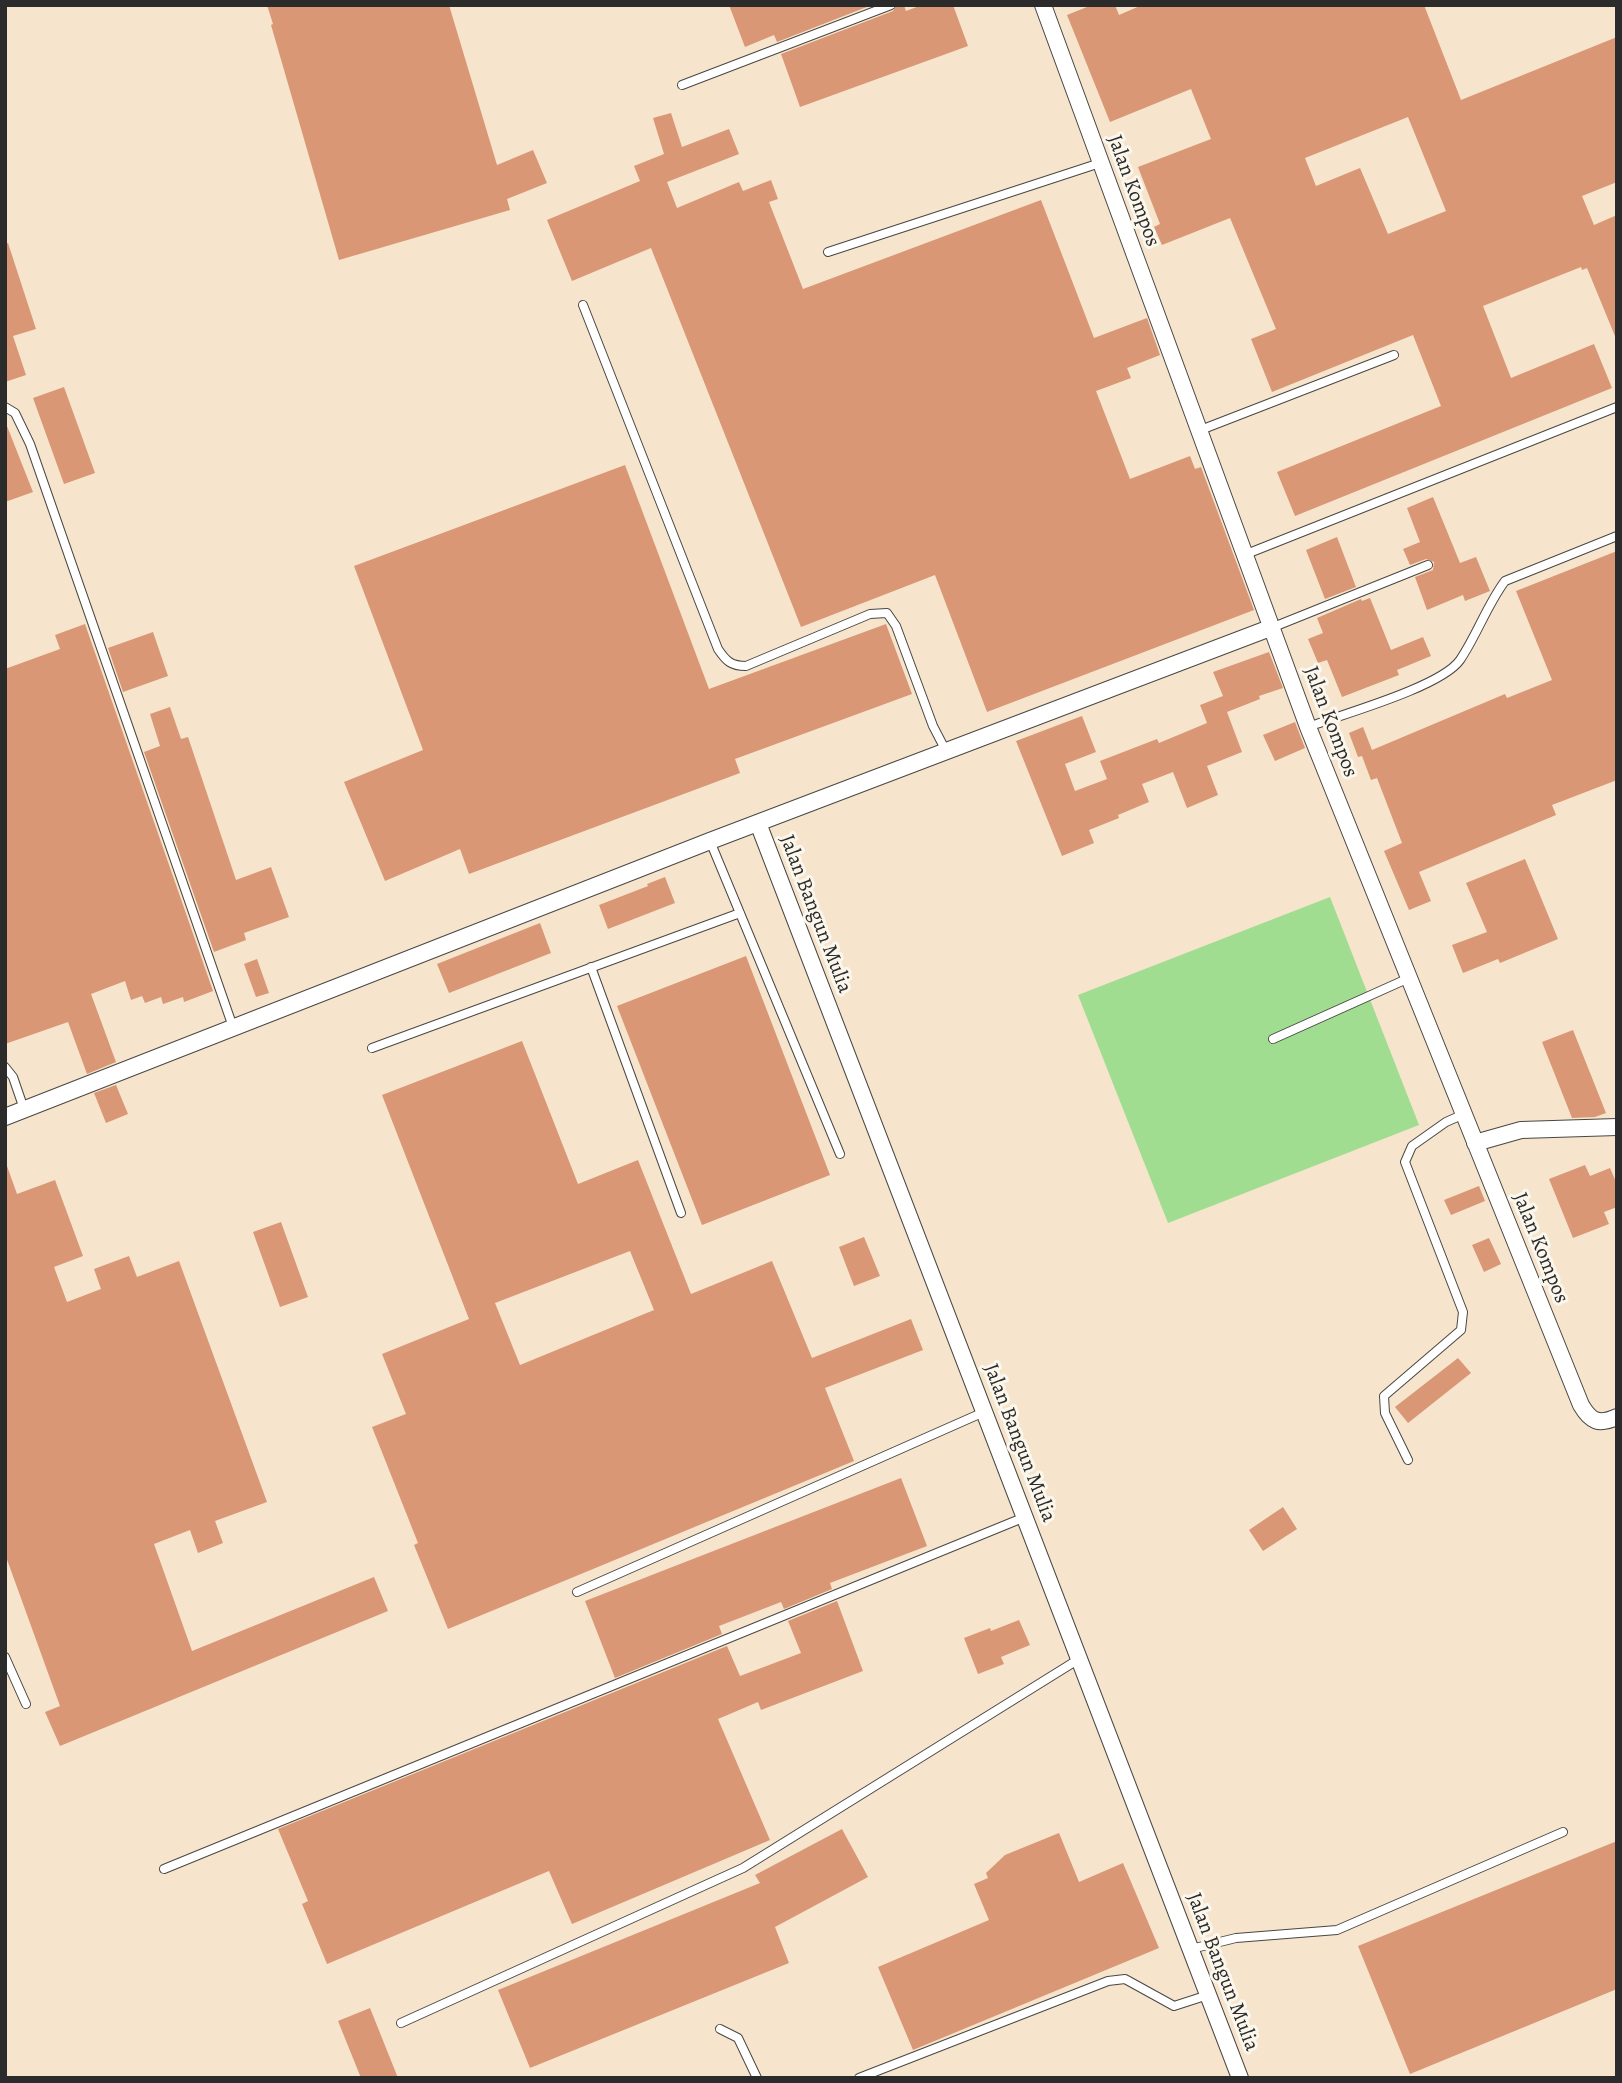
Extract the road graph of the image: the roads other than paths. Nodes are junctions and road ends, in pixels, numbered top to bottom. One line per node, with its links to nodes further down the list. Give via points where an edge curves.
1 (891, 5): 3 (lane)
2 (1043, 5): 4 (street, Jalan Kompos)
3 (682, 85)
4 (1100, 163): 5 (lane); 10 (street, Jalan Kompos)
5 (828, 252)
6 (583, 305): 16 (lane, via 725,660 746,666 870,614 887,613)
7 (1395, 355): 10 (lane)
8 (5, 407): 22 (lane, via 15,413 30,444)
9 (1617, 407): 12 (lane)
10 (1198, 431): 12 (street, Jalan Kompos)
11 (1617, 536): 15 (lane, via 1506,581 1459,662 1439,678)
12 (1244, 555): 14 (street, Jalan Kompos)
13 (1428, 565): 14 (lane)
14 (1270, 628): 15 (street, Jalan Kompos); 16 (street)
15 (1308, 727): 21 (street, Jalan Kompos)
16 (946, 752): 17 (street)
17 (758, 823): 18 (street); 33 (street, Jalan Bangun Mulia)
18 (710, 841): 19 (lane); 22 (street)
19 (740, 913): 20 (lane); 31 (lane)
20 (592, 967): 24 (lane); 32 (lane)
21 (1409, 978): 23 (lane); 27 (street, Jalan Kompos)
22 (233, 1027): 26 (street)
23 (1273, 1039)
24 (372, 1048)
25 (5, 1067): 26 (lane)
26 (24, 1109): 28 (street)
27 (1464, 1114): 30 (street, Jalan Kompos); 35 (lane, via 1412,1146 1405,1162 1463,1312 1461,1330 1384,1396 1385,1413)
28 (5, 1117)
29 (1617, 1127): 30 (street, via 1521,1130)
30 (1475, 1143): 34 (street, Jalan Kompos, via 1581,1405 1592,1420)
31 (840, 1154)
32 (681, 1213)
33 (984, 1412): 36 (street, Jalan Bangun Mulia); 37 (lane)
34 (1617, 1417)
35 (1408, 1460)
36 (1025, 1517): 39 (street, Jalan Bangun Mulia); 42 (lane)
37 (576, 1592)
38 (5, 1657): 40 (lane)
39 (1079, 1659): 43 (street, Jalan Bangun Mulia); 45 (lane, via 743,1868)
40 (26, 1704)
41 (1563, 1832): 43 (lane, via 1337,1930 1236,1938)
42 (164, 1869)
43 (1191, 1949): 44 (street, Jalan Bangun Mulia)
44 (1208, 1995): 48 (lane, via 1174,2006 1125,1979 1108,1981); 49 (street, Jalan Bangun Mulia)
45 (401, 2023)
46 (720, 2029): 47 (lane, via 738,2038)
47 (757, 2078)
48 (859, 2078)
49 (1240, 2078)

